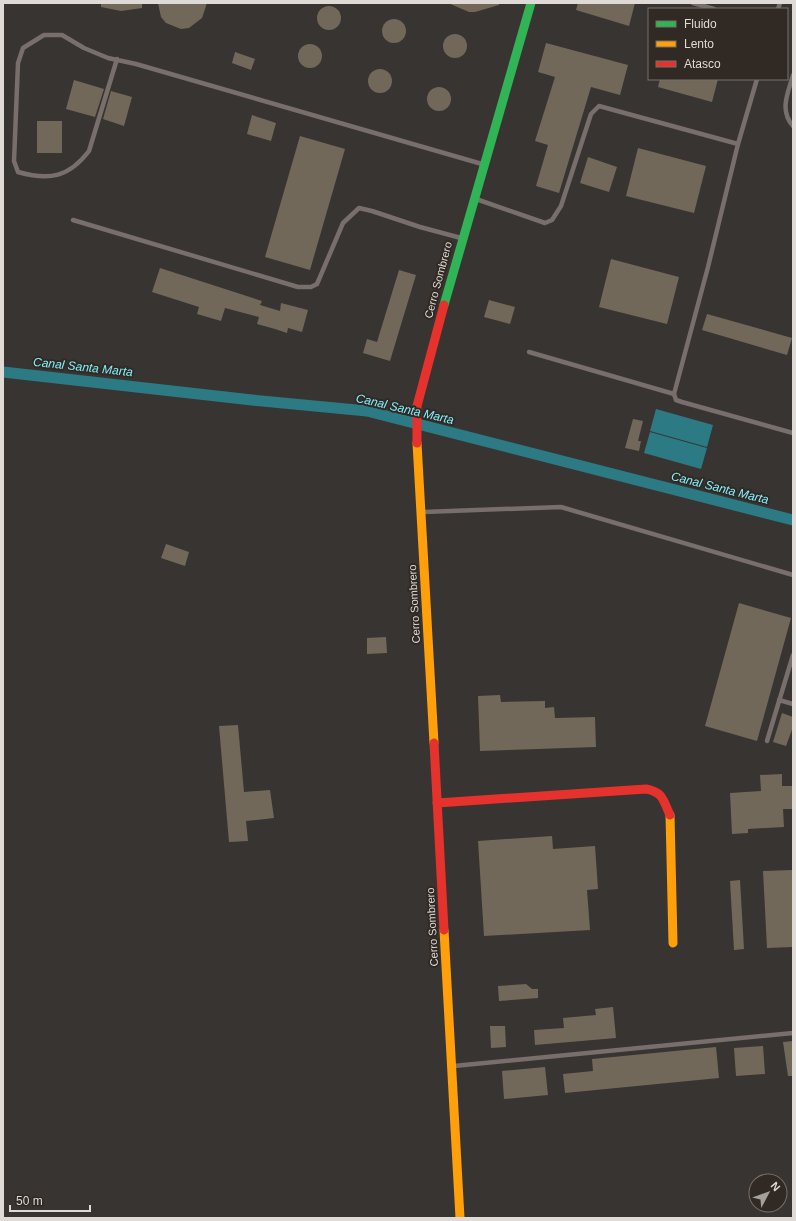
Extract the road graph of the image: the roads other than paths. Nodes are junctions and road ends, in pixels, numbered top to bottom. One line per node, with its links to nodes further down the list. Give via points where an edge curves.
1 (531, 3): 9 (street, Cerro Sombrero)
2 (693, 3): 3 (lane)
3 (710, 8)
4 (117, 60): 4 (lane, via 84,48 62,36 44,35 23,48 18,63 15,110 14,161 18,172 37,177 61,175 82,161 90,151); 9 (lane, via 281,104 320,118)
5 (793, 75): 7 (lane, via 784,106 787,120)
6 (757, 80): 8 (lane)
7 (793, 126)
8 (738, 144): 10 (lane, via 599,106 590,114 561,206 552,220 544,223); 14 (lane)
9 (484, 164): 10 (street, Cerro Sombrero)
10 (474, 198): 12 (street, Cerro Sombrero)
11 (73, 220): 12 (lane, via 298,287 311,287 317,284 343,223 359,208)
12 (462, 238): 16 (street, Cerro Sombrero, via 417,406)
13 (529, 352): 14 (lane)
14 (674, 394): 15 (lane, via 676,400)
15 (793, 434)
16 (421, 512): 17 (lane, via 561,507); 22 (street, Cerro Sombrero)
17 (793, 575)
18 (793, 655): 19 (lane)
19 (779, 700): 20 (lane); 21 (lane)
20 (793, 704)
21 (767, 741)
22 (437, 803): 23 (street, via 646,789 656,791 661,795 670,816); 25 (street, Cerro Sombrero)
23 (673, 944)
24 (793, 1034): 25 (lane)
25 (452, 1067): 26 (street, Cerro Sombrero)
26 (460, 1218)

